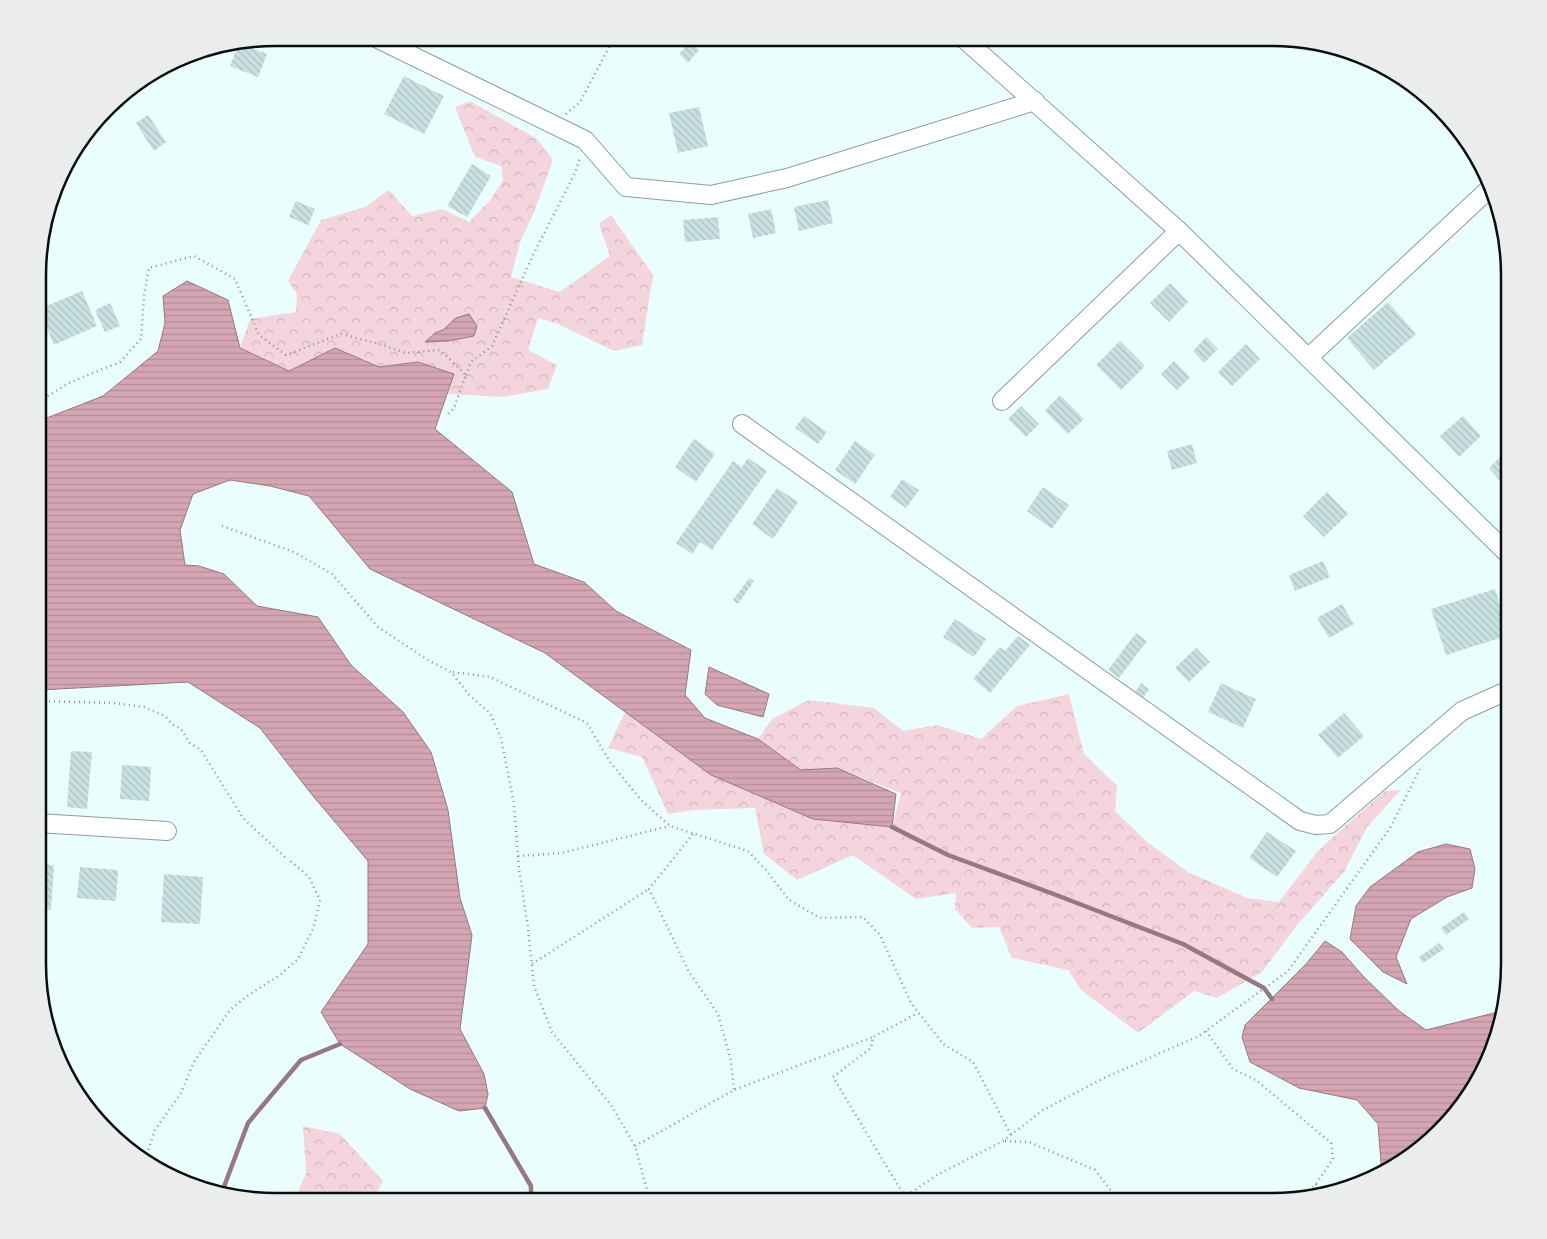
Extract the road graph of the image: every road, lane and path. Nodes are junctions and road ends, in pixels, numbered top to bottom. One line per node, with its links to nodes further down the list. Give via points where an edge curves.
1 (392, 46): 5 (street)
2 (610, 46): 5 (path, via 580,102)
3 (972, 46): 4 (street)
4 (1035, 101): 6 (street, via 787,178 711,195 626,186); 8 (street)
5 (555, 125): 6 (street)
6 (585, 140): 10 (path, via 575,173 492,346 471,362)
7 (1486, 195): 9 (street)
8 (1179, 230): 9 (street); 12 (street)
9 (1308, 358): 16 (street)
10 (466, 376): 11 (path, via 440,350 406,353 341,334 286,355 259,335 235,279 194,256 149,268 141,339 120,362); 13 (path, via 454,408)
11 (46, 396)
12 (1002, 401)
13 (446, 415)
14 (742, 424): 18 (street, via 1300,822 1330,824 1462,711)
15 (222, 526): 17 (path, via 294,552 332,574 378,627)
16 (1501, 547)
17 (451, 672): 22 (path, via 490,677 587,723 610,762 641,800); 25 (path, via 470,696 490,713 501,738 514,804)
18 (1501, 694)
19 (46, 701): 35 (path, via 114,703 144,708 165,716 201,750 243,818 309,877 320,900 313,928 298,959 230,1010 194,1062 181,1093 155,1130)
20 (1424, 761): 29 (path, via 1390,828 1288,971)
21 (46, 823): 23 (street)
22 (670, 826): 24 (path); 25 (path, via 561,853)
23 (167, 831)
24 (693, 834): 26 (path); 28 (path, via 748,851 788,900 820,918 862,917 880,935)
25 (518, 856): 27 (path)
26 (649, 889): 27 (path); 31 (path, via 690,972 718,1014 731,1060)
27 (532, 964): 34 (path, via 534,986 552,1032 611,1105)
28 (918, 1013): 30 (path); 32 (path, via 943,1044 973,1062)
29 (1206, 1031): 32 (path, via 1043,1110); 36 (path, via 1233,1069 1256,1080 1331,1143 1333,1159)
30 (872, 1037): 31 (path); 40 (path, via 871,1048 833,1077)
31 (734, 1090): 34 (path)
32 (1011, 1135): 33 (path)
33 (1003, 1141): 41 (path); 42 (path, via 1029,1142 1094,1170)
34 (635, 1146): 39 (path)
35 (147, 1153)
36 (1316, 1184): 37 (path); 38 (path)
37 (1317, 1188)
38 (1311, 1189)
39 (648, 1193)
40 (903, 1193)
41 (911, 1193)
42 (1112, 1193)

